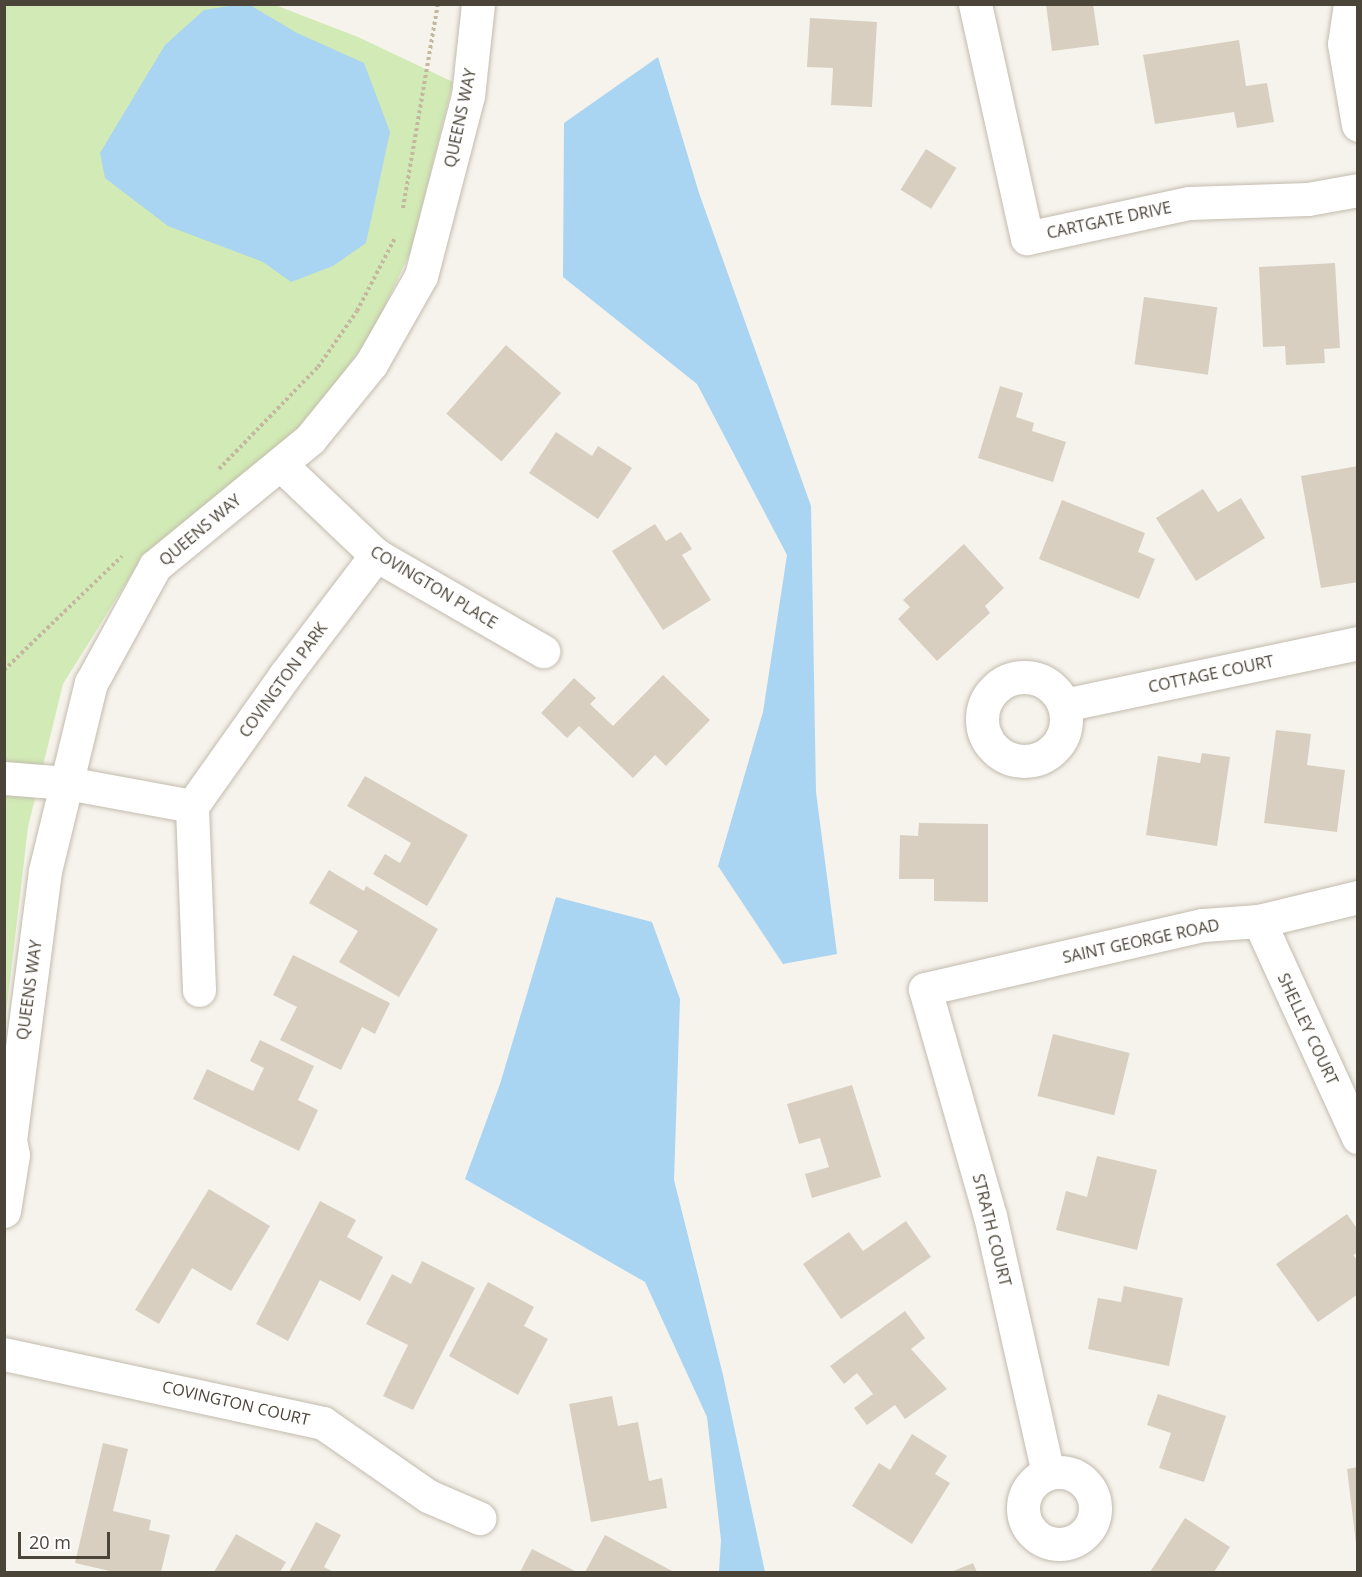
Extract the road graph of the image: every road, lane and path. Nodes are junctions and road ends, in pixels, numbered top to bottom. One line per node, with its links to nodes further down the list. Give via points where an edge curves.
1 (438, 4): 7 (path)
2 (478, 4): 9 (street, QUEENS WAY, via 468,96 421,276 371,364 310,439)
3 (975, 4): 6 (street, CARTGATE DRIVE, via 1027,238 1189,202 1308,199)
4 (1350, 4): 5 (street, via 1344,44)
5 (1358, 124)
6 (1358, 190)
7 (401, 214)
8 (397, 235): 10 (path, via 357,311 318,367)
9 (280, 464): 12 (street, COVINGTON PLACE); 18 (street, QUEENS WAY, via 155,566 91,683)
10 (217, 471)
11 (130, 549): 15 (path)
12 (376, 555): 14 (street, COVINGTON PLACE); 19 (street, COVINGTON PARK)
13 (1358, 643): 16 (street, COTTAGE COURT)
14 (543, 651)
15 (4, 670)
16 (1064, 705)
17 (4, 778): 18 (street)
18 (67, 783): 19 (street); 25 (street, QUEENS WAY, via 45,871)
19 (192, 806): 23 (street)
20 (1358, 897): 21 (street, SAINT GEORGE ROAD)
21 (1259, 921): 22 (street, SAINT GEORGE ROAD, via 1203,925); 24 (street, SHELLEY COURT)
22 (925, 989): 28 (street, STRATH COURT, via 990,1216)
23 (199, 990)
24 (1358, 1137)
25 (9, 1156): 26 (street, QUEENS WAY)
26 (4, 1211)
27 (4, 1354): 29 (street, COVINGTON COURT, via 323,1423 428,1496)
28 (1048, 1473)
29 (479, 1518)

